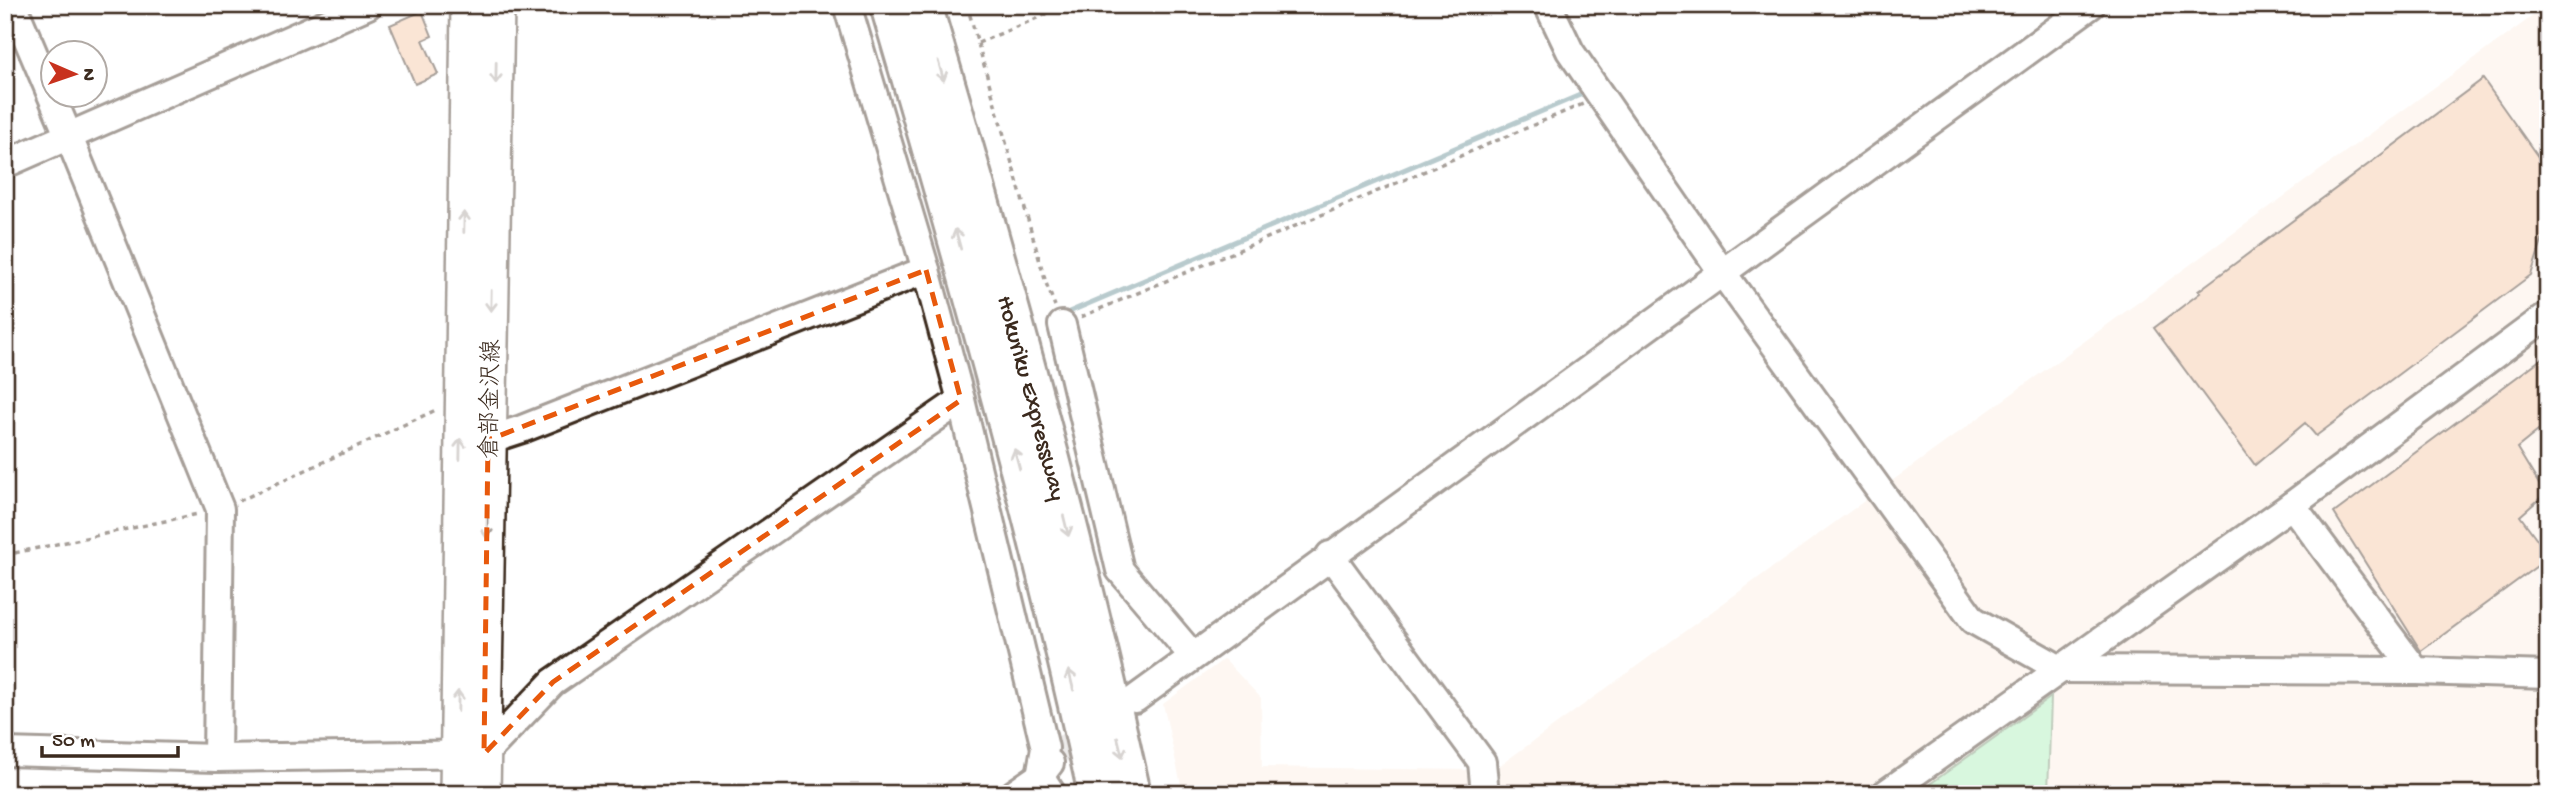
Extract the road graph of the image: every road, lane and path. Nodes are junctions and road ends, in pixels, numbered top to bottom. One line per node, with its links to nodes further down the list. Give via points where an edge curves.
1 (13, 5): 14 (street)
2 (368, 5): 14 (street)
3 (467, 5): 20 (main road, 倉部金沢線, one-way to 3)
4 (497, 5): 22 (main road, 倉部金沢線, one-way to 22)
5 (847, 5): 16 (street)
6 (890, 5): 40 (highway, Hokuriku Expressway, one-way to 6, via 1027,496)
7 (922, 5): 41 (highway, Hokuriku Expressway, one-way to 41, via 1061,503)
8 (967, 5): 12 (path)
9 (1068, 5): 12 (path)
10 (1548, 5): 13 (street, via 1570,51)
11 (2091, 5): 17 (street)
12 (978, 43): 19 (path)
13 (1602, 96): 17 (street); 19 (path)
14 (69, 137): 15 (street); 24 (street)
15 (5, 164)
16 (926, 270): 21 (street); 22 (street)
17 (1722, 272): 26 (street); 28 (street, via 1973,620)
18 (2548, 316): 23 (street)
19 (1062, 325): 27 (street, via 1120,570)
20 (461, 398): 24 (path); 34 (main road, 倉部金沢線, one-way to 20)
21 (961, 400): 34 (street, via 553,682); 36 (street, via 1045,748)
22 (488, 440): 34 (main road, 倉部金沢線, one-way to 34)
23 (2292, 505): 28 (street); 29 (street)
24 (220, 509): 25 (path); 35 (street)
25 (5, 555)
26 (1330, 555): 27 (street); 42 (street, via 1482,762)
27 (1192, 655): 31 (street)
28 (2060, 668): 29 (street); 43 (street)
29 (2416, 671): 30 (street)
30 (2548, 675)
31 (1135, 699)
32 (1060, 751): 36 (street)
33 (5, 752): 35 (street)
34 (471, 754): 35 (street); 37 (main road, 倉部金沢線); 38 (main road, 倉部金沢線)
35 (217, 758)
36 (1046, 785): 39 (street)
37 (457, 794)
38 (483, 794)
39 (1014, 794)
40 (1098, 794)
41 (1131, 794)
42 (1485, 794)
43 (1885, 794)

